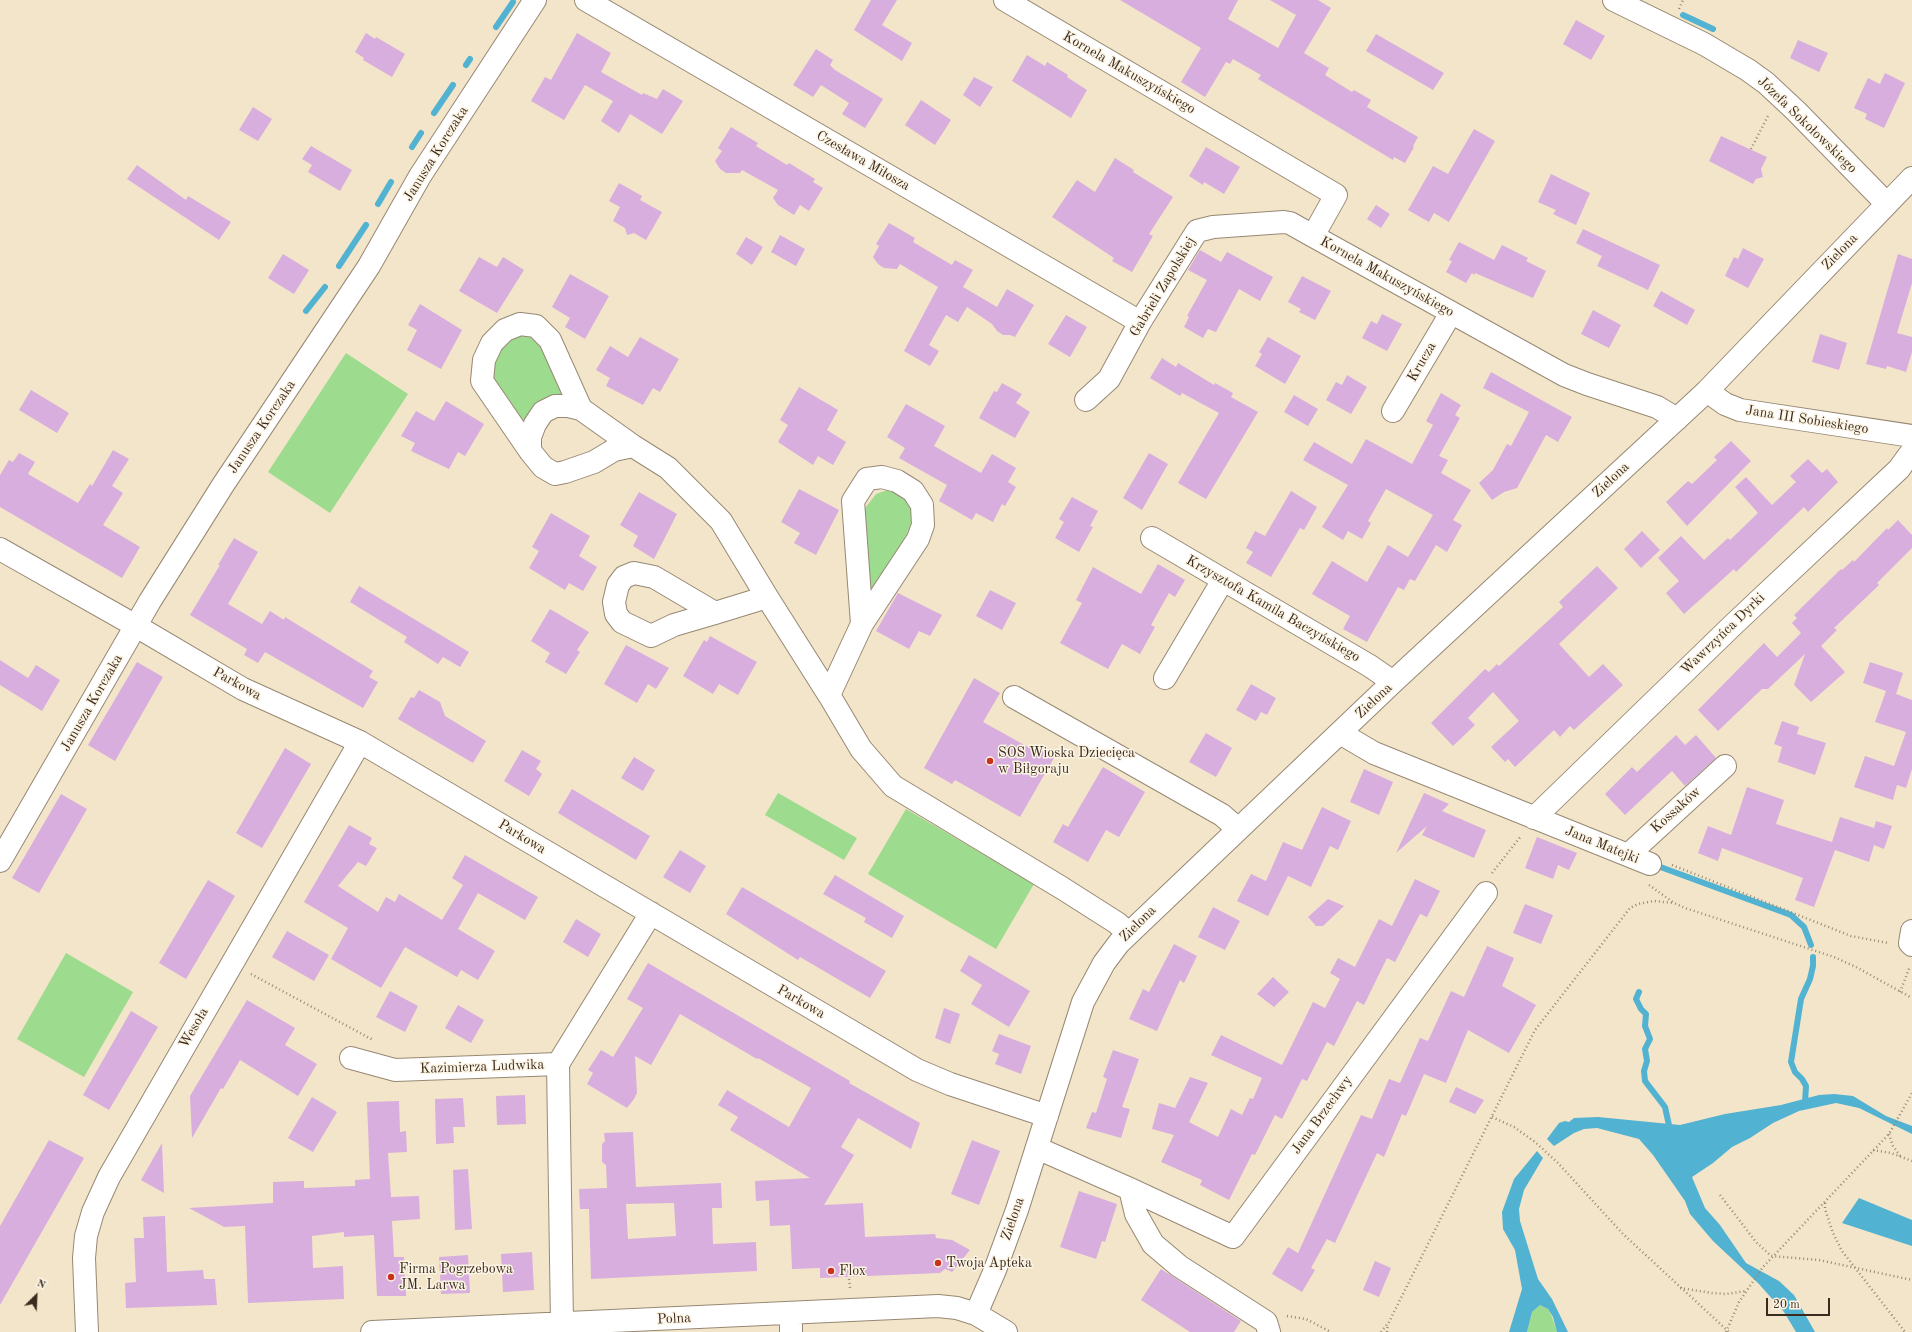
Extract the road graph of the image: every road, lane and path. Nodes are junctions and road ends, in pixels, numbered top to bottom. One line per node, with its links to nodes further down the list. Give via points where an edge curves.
1 (535, 0): 27 (street, Janusza Korczaka, via 420,176 372,261 223,485)
2 (586, 0): 11 (street, Czesława Miłosza)
3 (1005, 0): 9 (street, Kornela Makuszyńskiego, via 1336,195)
4 (1614, 0): 8 (street, Józefa Sokołowskiego, via 1704,44 1766,83)
5 (1770, 112): 6 (path)
6 (1752, 149)
7 (1912, 178): 8 (street, Zielona)
8 (1887, 204): 12 (street, Zielona)
9 (1313, 236): 10 (street, Kornela Makuszyńskiego); 11 (street, Gabrieli Zapolskiej, via 1284,222 1213,227 1197,231)
10 (1451, 313): 15 (street, Krucza); 16 (street, Kornela Makuszyńskiego, via 1564,375 1657,407)
11 (1140, 322): 13 (street, Gabrieli Zapolskiej, via 1108,379)
12 (1707, 391): 16 (street, Zielona); 17 (street, Jana III Sobieskiego, via 1725,404 1740,410)
13 (1086, 400)
14 (581, 409): 18 (street); 19 (street, via 555,406 543,412 530,437); 19 (street, via 550,340 536,326 520,324 505,330 492,343 484,360 482,381)
15 (1393, 411)
16 (1677, 419): 29 (street, Zielona)
17 (1912, 436)
18 (633, 446): 19 (street, via 614,450 581,468 555,474 543,467); 24 (street, via 668,468 721,521)
19 (530, 451)
20 (1912, 452): 35 (street, Wawrzyńca Dyrki, via 1898,469)
21 (1152, 538): 23 (street, Krzysztofa Kamila Baczyńskiego)
22 (0, 549): 27 (street, Parkowa)
23 (1223, 580): 28 (street); 29 (street, Krzysztofa Kamila Baczyńskiego)
24 (767, 597): 25 (street); 30 (street)
25 (715, 613)
26 (862, 624): 26 (street, via 918,539 923,525 922,505 913,491 897,481 882,477 867,479 853,501); 30 (street)
27 (136, 626): 33 (street, Parkowa, via 256,696); 38 (street, Janusza Korczaka)
28 (1165, 678)
29 (1394, 682): 32 (street, Zielona)
30 (829, 695): 43 (street, via 861,749 893,786 1062,888 1117,923)
31 (1014, 697): 36 (street, via 1222,815)
32 (1340, 733): 35 (street, Jana Matejki, via 1374,753); 36 (street, Zielona)
33 (360, 742): 42 (street, Parkowa); 45 (street, Wesoła)
34 (1725, 766): 37 (street, Kossaków)
35 (1534, 818): 37 (street, Jana Matejki); 40 (path, via 1492,874)
36 (1238, 829): 43 (street, Zielona)
37 (1628, 855): 39 (street, Jana Matejki)
38 (0, 861)
39 (1648, 874): 41 (path); 44 (path, Jana Matejki, via 1653,858 1851,936)
40 (1486, 893): 59 (street, Jana Brzechwy, via 1233,1237)
41 (1674, 903): 46 (path, via 1834,957); 53 (path, via 1654,900 1630,908 1535,1030)
42 (650, 913): 50 (street, Kazimierza Ludwika); 52 (street, Parkowa, via 917,1070 950,1084)
43 (1128, 933): 52 (street, Zielona, via 1104,963 1083,1002)
44 (1912, 945): 46 (path)
45 (231, 964): 48 (path); 75 (street, Wesoła, via 124,1148 93,1212 86,1236 84,1258)
46 (1900, 992): 47 (path)
47 (1912, 998)
48 (375, 1041)
49 (351, 1058): 50 (street, Kazimierza Ludwika, via 395,1070)
50 (558, 1064): 72 (street)
51 (1912, 1093): 54 (path)
52 (1047, 1116): 55 (street, Zielona)
53 (1492, 1117): 66 (path, via 1514,1127 1535,1142 1558,1163 1623,1234); 71 (path)
54 (1889, 1134): 56 (path); 57 (path)
55 (1037, 1148): 59 (street, Jana Brzechwy); 69 (street, Zielona, via 1003,1250)
56 (1873, 1150): 57 (path); 61 (path)
57 (1900, 1156): 58 (path)
58 (1912, 1161)
59 (1130, 1188): 73 (street, via 1136,1214 1153,1244 1179,1266)
60 (1720, 1195): 62 (path, via 1756,1242)
61 (1825, 1203): 62 (path); 63 (path, via 1833,1233)
62 (1771, 1256): 63 (path, via 1820,1260); 67 (path)
63 (1854, 1268): 65 (path); 81 (path)
64 (849, 1279): 68 (path)
65 (1912, 1280)
66 (1680, 1288): 67 (path, via 1712,1294); 74 (path)
67 (1746, 1291): 74 (path, via 1732,1314)
68 (850, 1293)
69 (976, 1314): 70 (street, Polna, via 938,1306); 77 (street, Polna)
70 (791, 1322): 72 (street, Polna)
71 (1389, 1322): 79 (path); 80 (path)
72 (562, 1324): 76 (street, Polna)
73 (1267, 1327): 78 (path, via 1282,1316 1291,1316 1306,1319)
74 (1727, 1331)
75 (87, 1332)
76 (372, 1332)
77 (1006, 1332)
78 (1331, 1332)
79 (1381, 1332)
80 (1387, 1332)
81 (1905, 1332)

